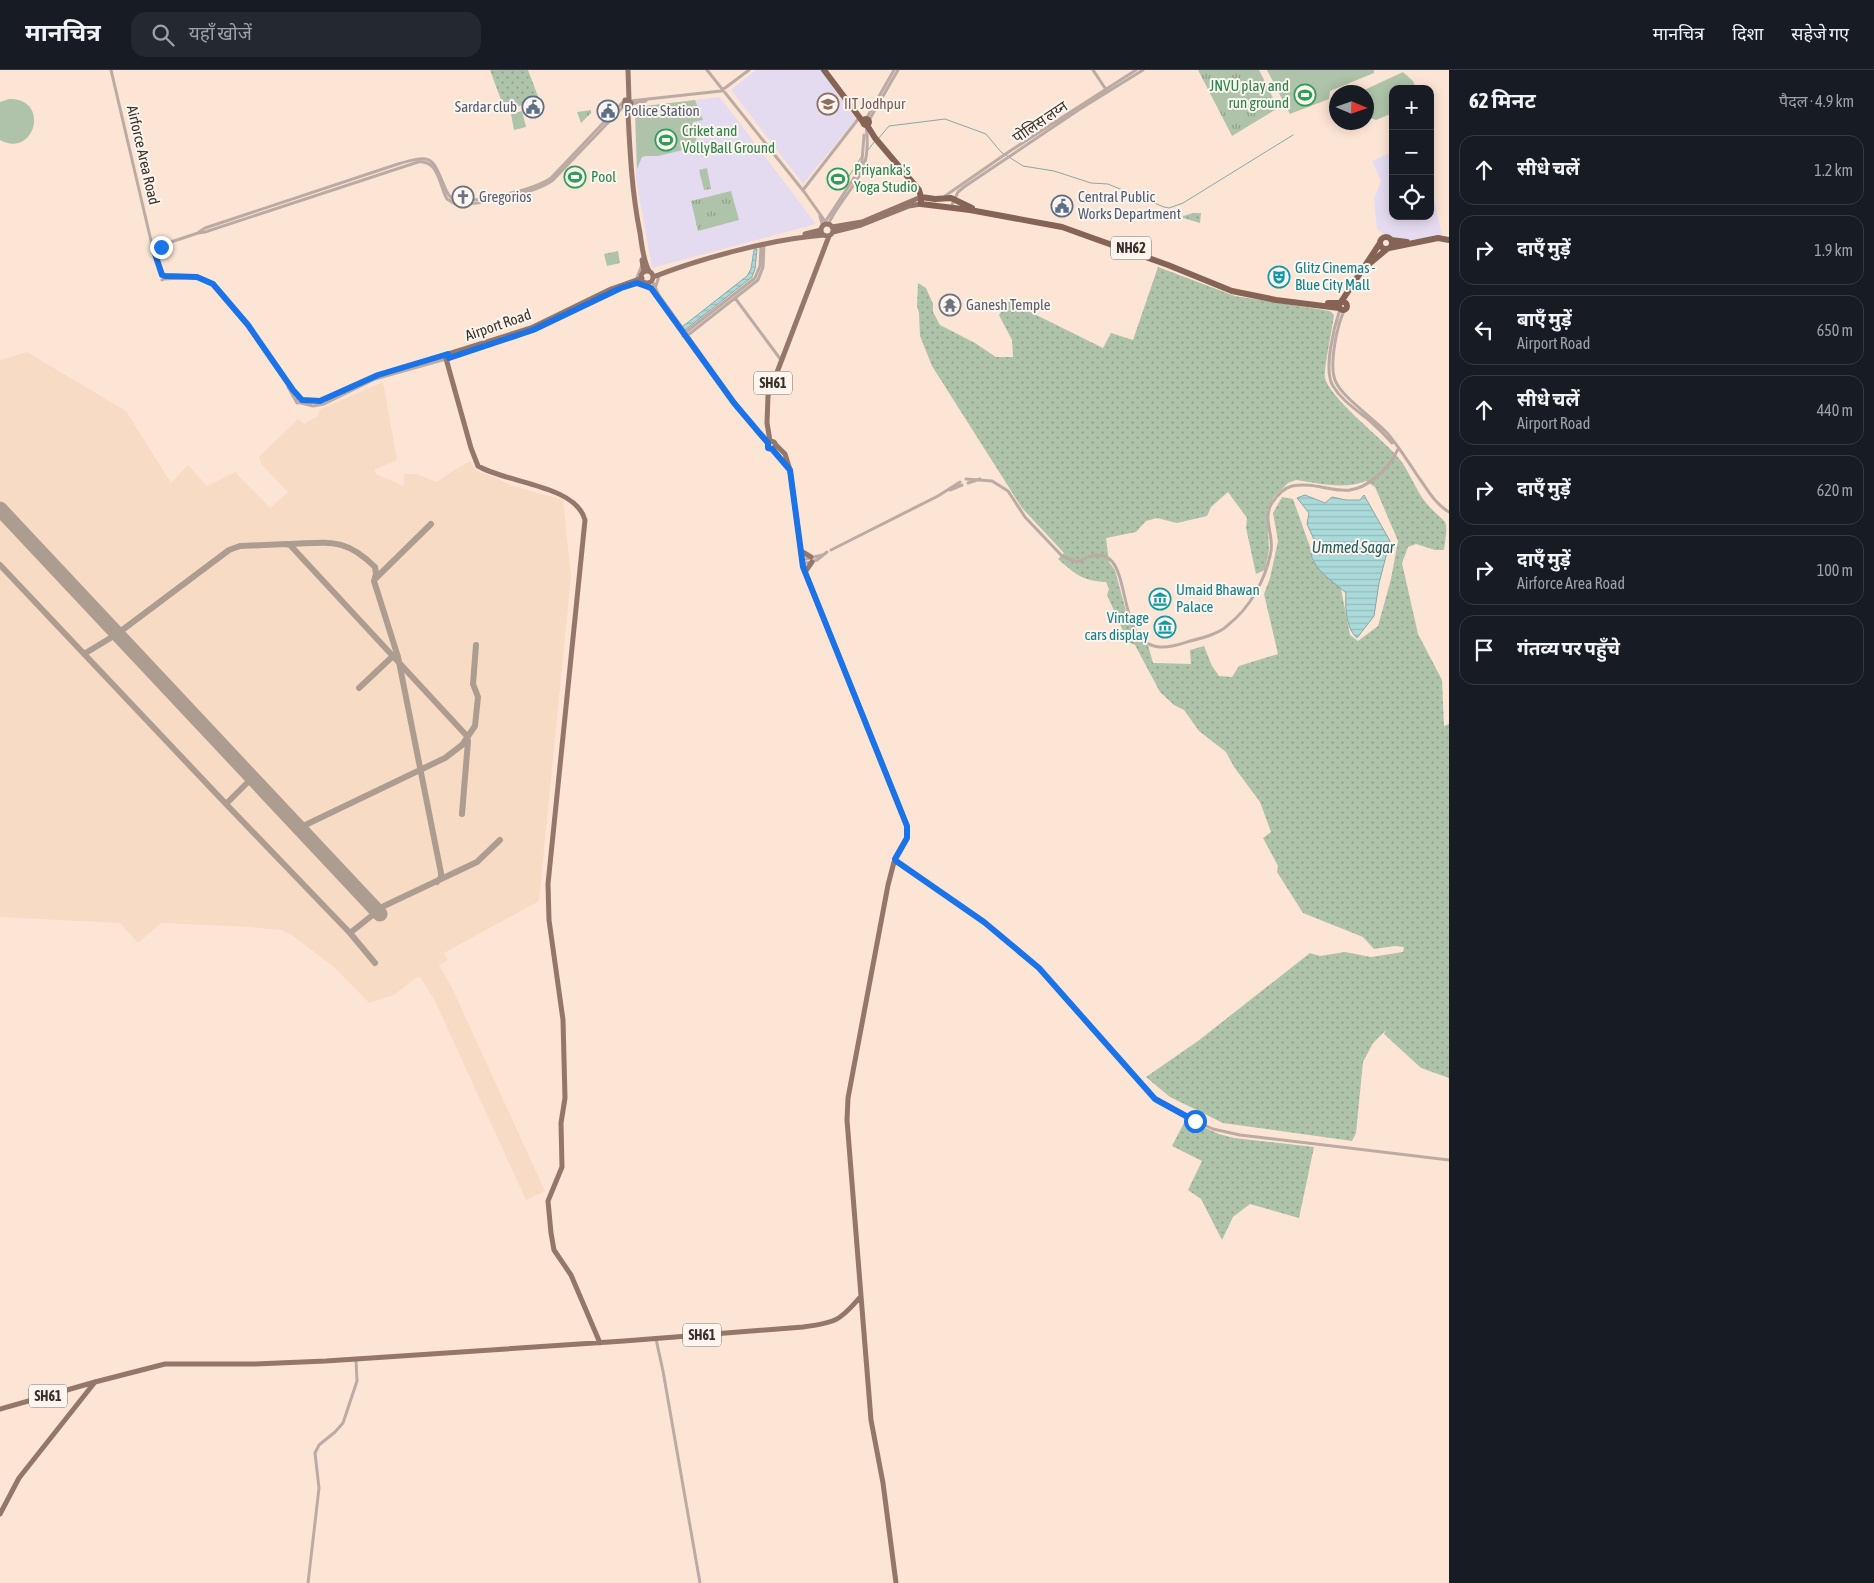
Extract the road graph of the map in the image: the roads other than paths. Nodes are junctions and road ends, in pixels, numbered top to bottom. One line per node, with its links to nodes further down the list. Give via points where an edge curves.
1 (111, 70): 24 (street, Airforce Area Road)
2 (626, 70): 13 (main road)
3 (708, 70): 11 (street)
4 (749, 70): 11 (street)
5 (826, 70): 14 (highway)
6 (894, 70): 14 (street)
7 (898, 70): 14 (street)
8 (1093, 70): 12 (street)
9 (1136, 70): 12 (street)
10 (1143, 70): 12 (street)
11 (724, 90): 13 (street); 16 (street)
12 (1107, 91): 15 (street)
13 (627, 104): 23 (street, via 551,178 524,189 457,201 450,197 435,164 422,158 205,228); 23 (street, via 553,180 525,193 455,204 444,195 432,165 422,162); 34 (main road, via 628,179); 35 (main road, via 633,195)
14 (865, 122): 16 (street); 17 (highway); 22 (street, via 863,170 837,206)
15 (1003, 158): 18 (street); 19 (street, पोलिस लय्न, via 960,189)
16 (802, 190): 22 (street)
17 (924, 197): 18 (highway, NH62); 20 (highway); 22 (main road, via 862,222)
18 (943, 198): 19 (highway, NH62)
19 (955, 200): 21 (street, पोलिस लय्न); 39 (highway, NH62, via 968,207 1077,229 1240,289)
20 (921, 204): 21 (highway, NH62); 22 (main road, via 861,226)
21 (950, 207): 39 (highway, NH62, via 1073,231 1238,292 1313,305)
22 (827, 229): 30 (main road); 35 (main road, via 752,244); 42 (main road, SH61, via 825,250)
23 (198, 233): 28 (street)
24 (150, 236): 28 (street); 29 (street, Airforce Area Road)
25 (1449, 238): 26 (highway); 31 (highway)
26 (1391, 240): 27 (highway, via 1384,238); 31 (highway)
27 (1380, 243): 31 (highway, via 1383,248); 39 (highway)
28 (163, 244): 29 (street); 32 (street); 33 (street)
29 (152, 245): 32 (street, Airforce Area Road)
30 (762, 245): 35 (main road); 38 (street, via 760,276); 40 (street, via 755,278)
31 (1388, 248): 39 (highway, via 1370,263)
32 (154, 251): 33 (street, Airforce Area Road)
33 (158, 262): 43 (street, Airforce Area Road, via 164,277 202,278 213,284 248,325)
34 (642, 264): 35 (main road); 36 (street)
35 (649, 277): 36 (main road, Airport Road); 37 (street); 37 (street)
36 (636, 282): 37 (street); 41 (main road, Airport Road, via 611,288 531,328)
37 (653, 289): 40 (street)
38 (735, 298): 40 (street); 42 (street)
39 (1342, 306): 45 (street, via 1333,364 1336,383)
40 (686, 334): 44 (street, via 758,434)
41 (447, 356): 43 (street, Airport Road, via 378,375 323,400); 57 (main road, via 478,466 570,500 580,509 585,520 548,884 549,920 563,1020 565,1098 561,1123 562,1167 548,1201 554,1250 571,1275)
42 (782, 360): 44 (main road, SH61, via 767,399)
43 (300, 400)
44 (769, 442): 49 (main road, SH61, via 768,448 774,447 790,470)
45 (1398, 448): 46 (street, via 1388,466 1368,484 1355,490 1293,486 1282,492 1268,515 1272,542 1267,565 1259,587 1245,609 1228,626 1212,634 1163,648 1154,646 1136,632 1112,559 1094,555 1077,562 1062,556 1025,517 1008,491 992,481); 48 (street, via 1431,496)
46 (967, 481)
47 (961, 484): 50 (street)
48 (1449, 512)
49 (801, 551): 50 (main road); 51 (main road, SH61)
50 (811, 560): 51 (street); 52 (main road)
51 (802, 562): 52 (main road, SH61)
52 (805, 572): 53 (main road, SH61, via 905,818 907,838)
53 (895, 861): 54 (street, via 984,922 1039,968 1155,1099 1195,1121 1240,1135); 55 (main road, SH61, via 848,1098)
54 (1449, 1160)
55 (861, 1296): 56 (main road, SH61, via 840,1318 822,1324); 64 (main road, via 871,1422)
56 (656, 1338): 57 (main road, SH61); 63 (street)
57 (600, 1343): 58 (main road, SH61)
58 (356, 1359): 59 (main road, SH61, via 165,1364); 62 (street, via 356,1381 343,1424 315,1452 318,1488)
59 (95, 1382): 60 (main road, SH61); 61 (main road, via 19,1478)
60 (0, 1409)
61 (0, 1514)
62 (308, 1583)
63 (700, 1583)
64 (896, 1583)

